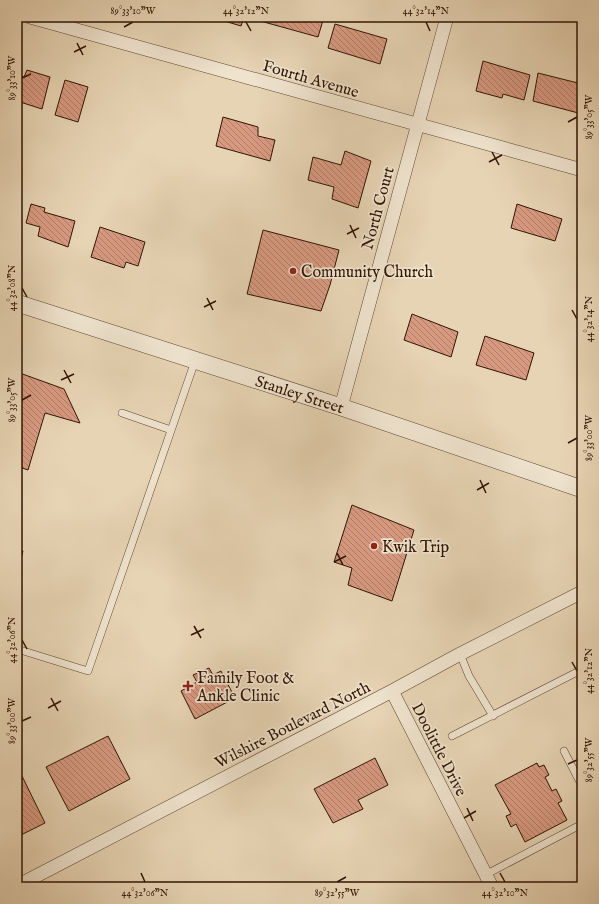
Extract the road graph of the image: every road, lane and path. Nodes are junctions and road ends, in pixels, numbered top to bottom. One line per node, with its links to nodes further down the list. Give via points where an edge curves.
1 (30, 17): 3 (street, Fourth Avenue)
2 (447, 17): 3 (street, North Court)
3 (418, 125): 4 (street, Fourth Avenue); 7 (street, North Court)
4 (582, 170)
5 (17, 303): 6 (street, Stanley Street)
6 (195, 361): 7 (street, Stanley Street); 9 (lane)
7 (341, 408): 10 (street, Stanley Street)
8 (122, 413): 9 (lane)
9 (171, 430): 12 (lane, via 88,671)
10 (582, 489)
11 (582, 592): 13 (street, Wilshire Boulevard North)
12 (17, 649)
13 (460, 654): 15 (street, Wilshire Boulevard North); 16 (lane, via 469,676)
14 (580, 670): 16 (lane)
15 (392, 692): 21 (street, Doolittle Drive); 22 (street, Wilshire Boulevard North)
16 (493, 716): 17 (lane)
17 (452, 736)
18 (564, 751): 19 (lane)
19 (582, 786)
20 (582, 824): 21 (lane)
21 (485, 874): 23 (street, Doolittle Drive)
22 (17, 886)
23 (492, 887)

